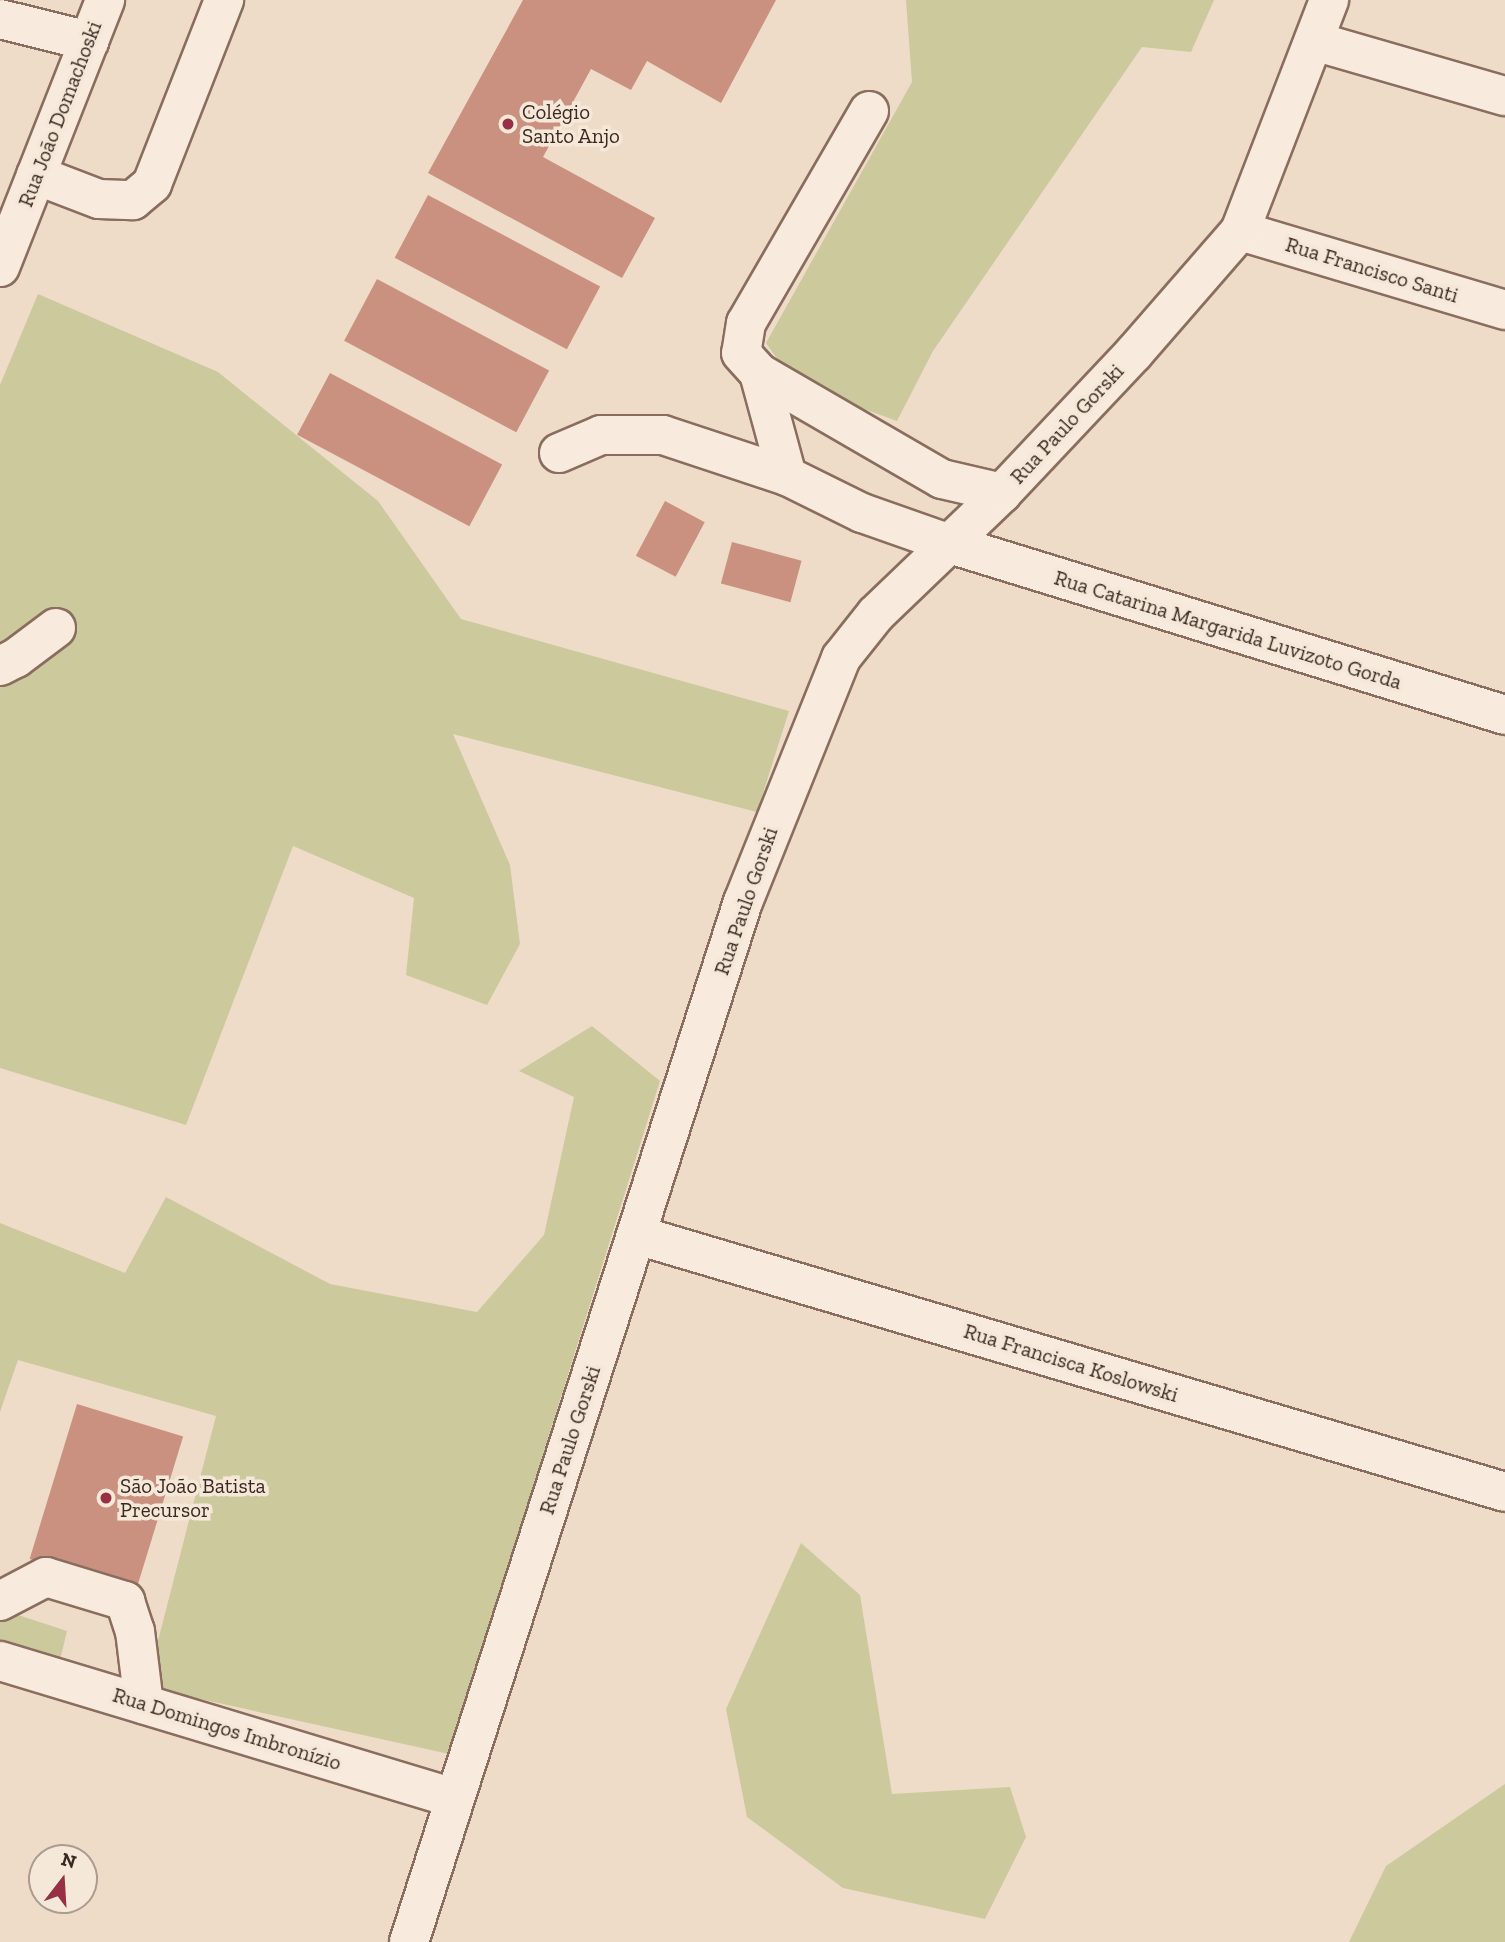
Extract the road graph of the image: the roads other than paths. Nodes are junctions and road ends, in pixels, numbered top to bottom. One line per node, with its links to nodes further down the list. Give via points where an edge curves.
1 (105, 0): 5 (street, Rua João Domachoski)
2 (224, 0): 9 (street, via 152,184 133,200 99,199)
3 (1328, 0): 6 (street, Rua Paulo Gorski)
4 (0, 19): 5 (street)
5 (89, 41): 9 (street, Rua João Domachoski)
6 (1314, 41): 7 (street); 10 (street, Rua Paulo Gorski)
7 (1505, 96)
8 (869, 111): 13 (street, via 746,323 741,353)
9 (36, 175): 11 (street, Rua João Domachoski)
10 (1240, 231): 12 (street, Rua Francisco Santi); 16 (street, Rua Paulo Gorski, via 1134,353)
11 (0, 267)
12 (1505, 310)
13 (759, 373): 15 (street); 16 (street, via 942,479)
14 (559, 453): 15 (street, Rua Catarina Margarida Luvizoto Gorda, via 601,435 663,435)
15 (787, 476): 17 (street, Rua Catarina Margarida Luvizoto Gorda, via 862,513)
16 (1002, 492): 17 (street, Rua Paulo Gorski)
17 (950, 544): 20 (street, Rua Catarina Margarida Luvizoto Gorda); 21 (street, Rua Paulo Gorski, via 857,634 824,694 743,902)
18 (56, 628): 19 (street)
19 (0, 666)
20 (1505, 715)
21 (637, 1235): 22 (street, Rua Francisca Koslowski); 26 (street, Rua Paulo Gorski)
22 (1505, 1492)
23 (0, 1601): 25 (street, via 46,1577 125,1601 135,1631)
24 (0, 1661): 25 (street, Rua Domingos Imbronízio)
25 (144, 1704): 26 (street, Rua Domingos Imbronízio)
26 (454, 1798): 27 (street, Rua Paulo Gorski)
27 (409, 1942)

